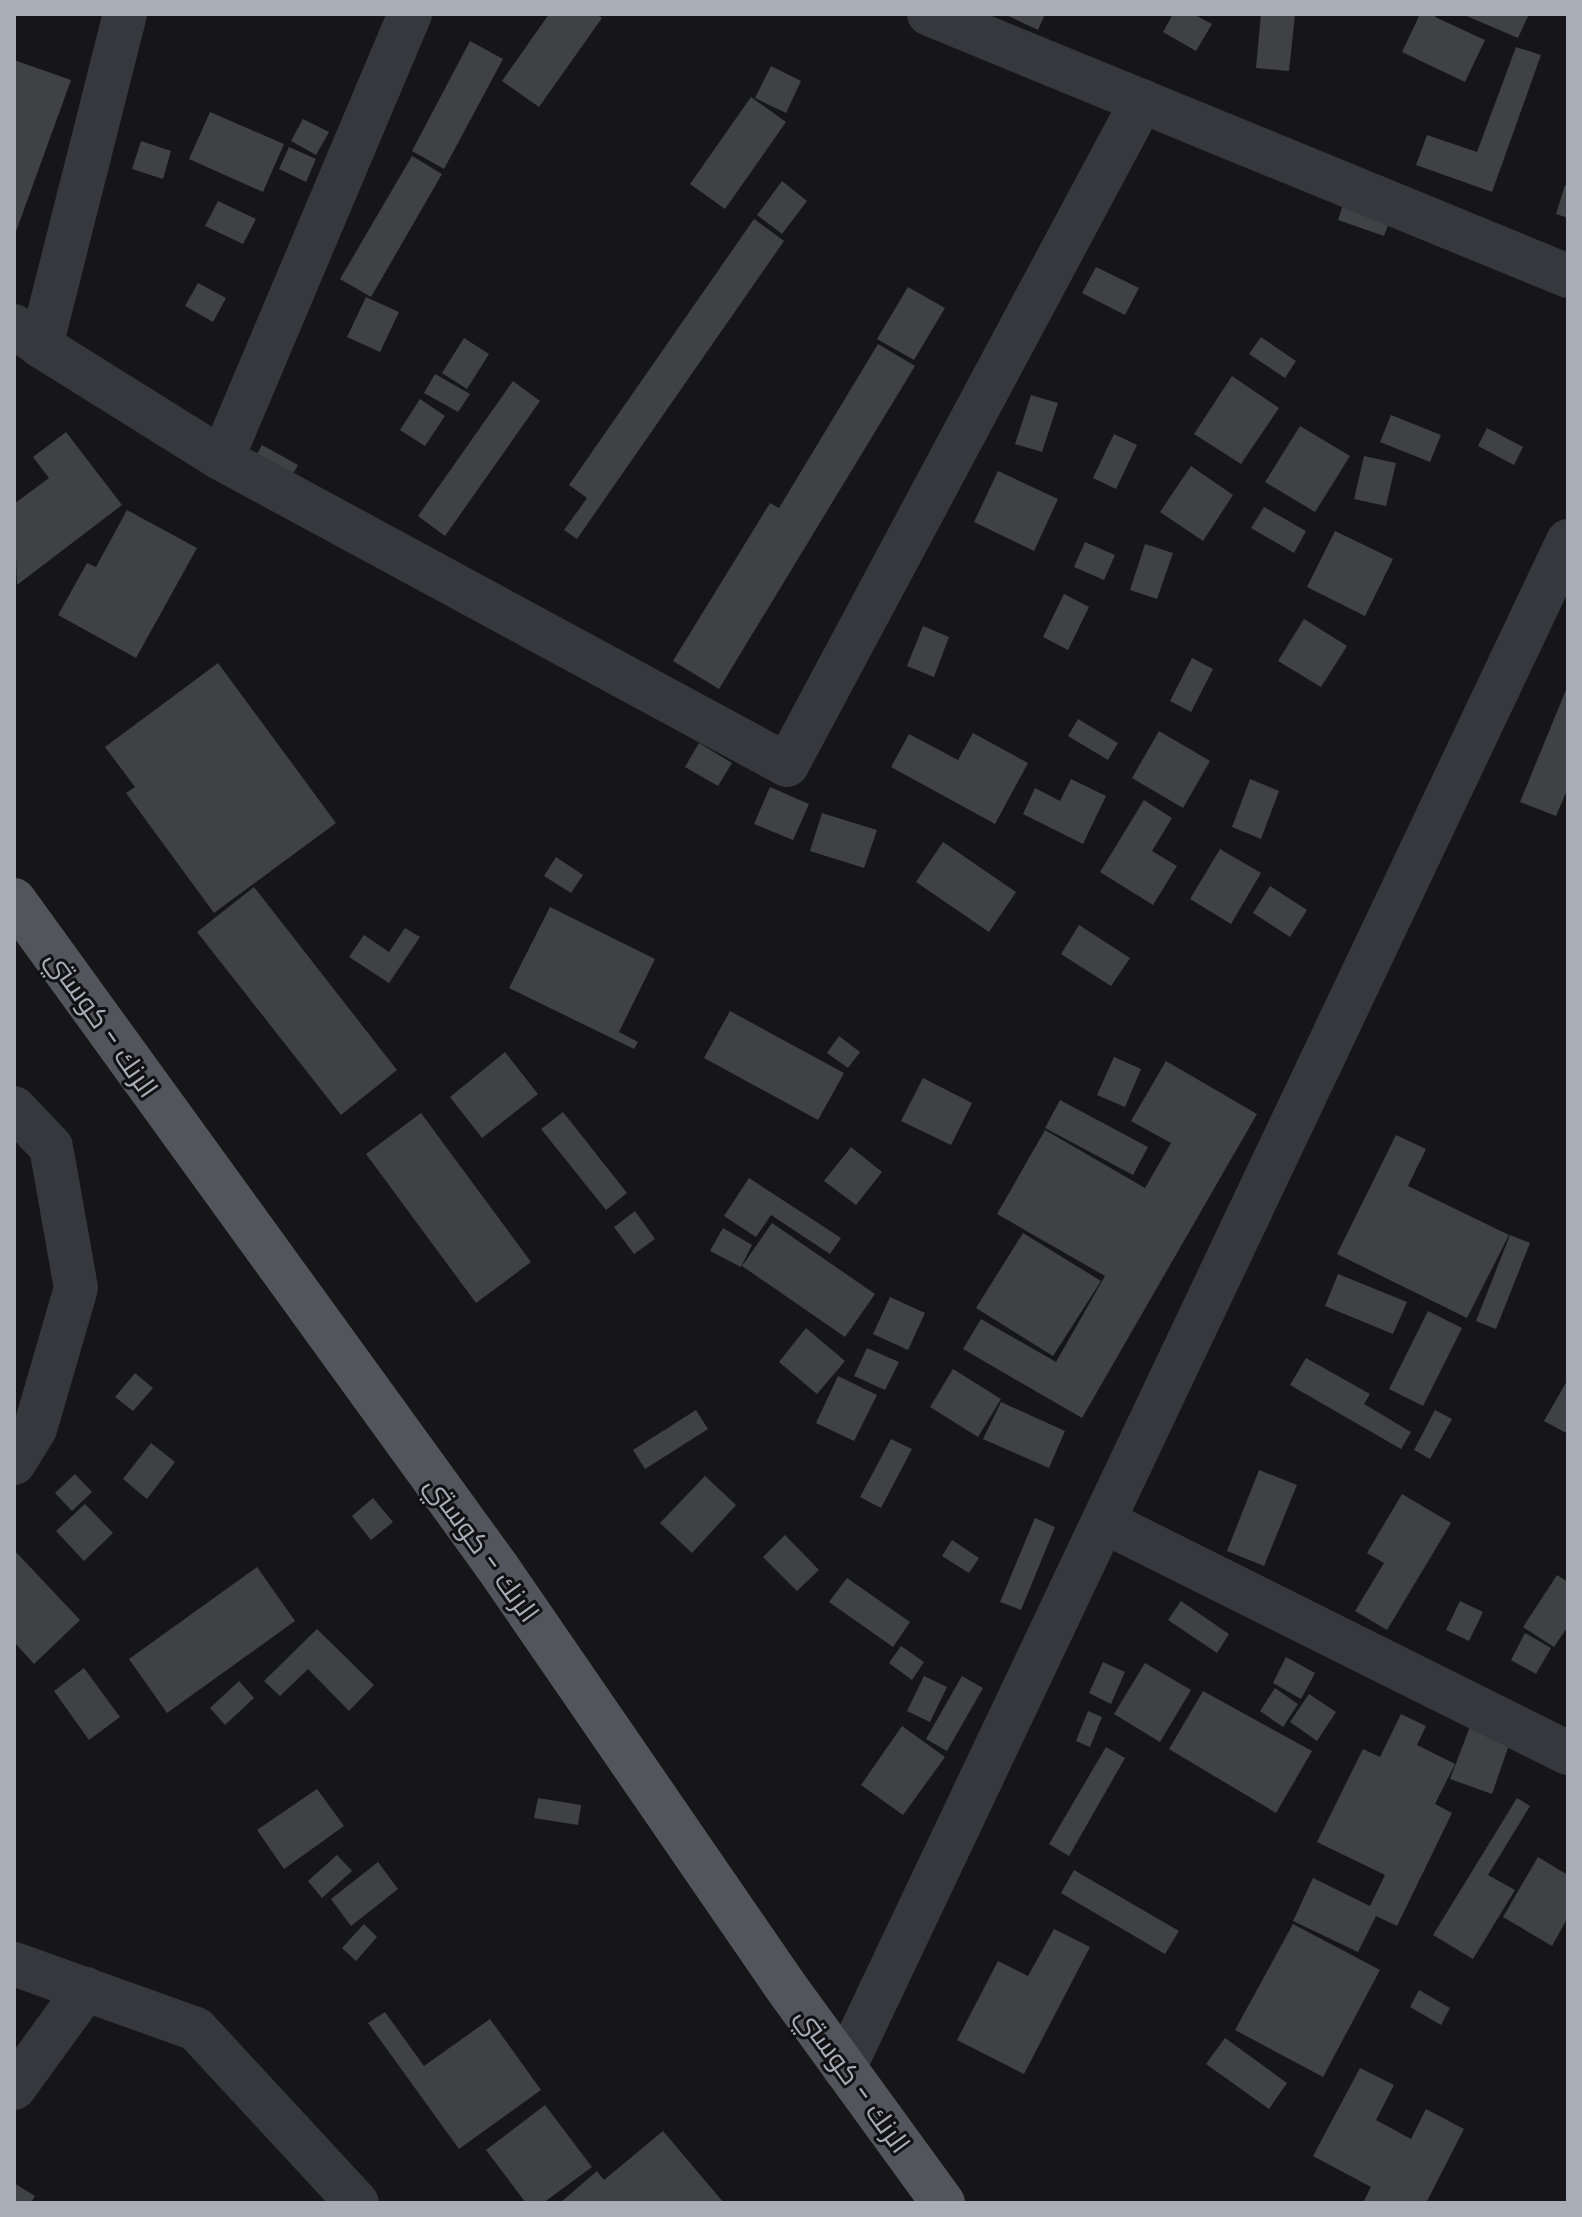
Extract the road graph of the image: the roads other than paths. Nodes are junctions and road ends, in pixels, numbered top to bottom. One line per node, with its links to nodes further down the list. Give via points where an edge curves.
1 (125, 14): 6 (street)
2 (410, 14): 7 (street)
3 (929, 14): 4 (street)
4 (1142, 101): 5 (street); 7 (street, via 787,765)
5 (1568, 276)
6 (27, 336): 7 (street)
7 (222, 459)
8 (1568, 541): 12 (street)
9 (14, 900): 16 (main road, الرنك - كوستي, via 498,1568)
10 (14, 1108): 11 (street, via 51,1147 76,1288 35,1429)
11 (14, 1463)
12 (1105, 1522): 13 (street); 16 (street)
13 (1568, 1753)
14 (14, 1964): 15 (street)
15 (86, 1989): 17 (street); 18 (street, via 196,2029)
16 (844, 2068): 19 (main road, الرنك - كوستي)
17 (14, 2088)
18 (357, 2203)
19 (943, 2203)

